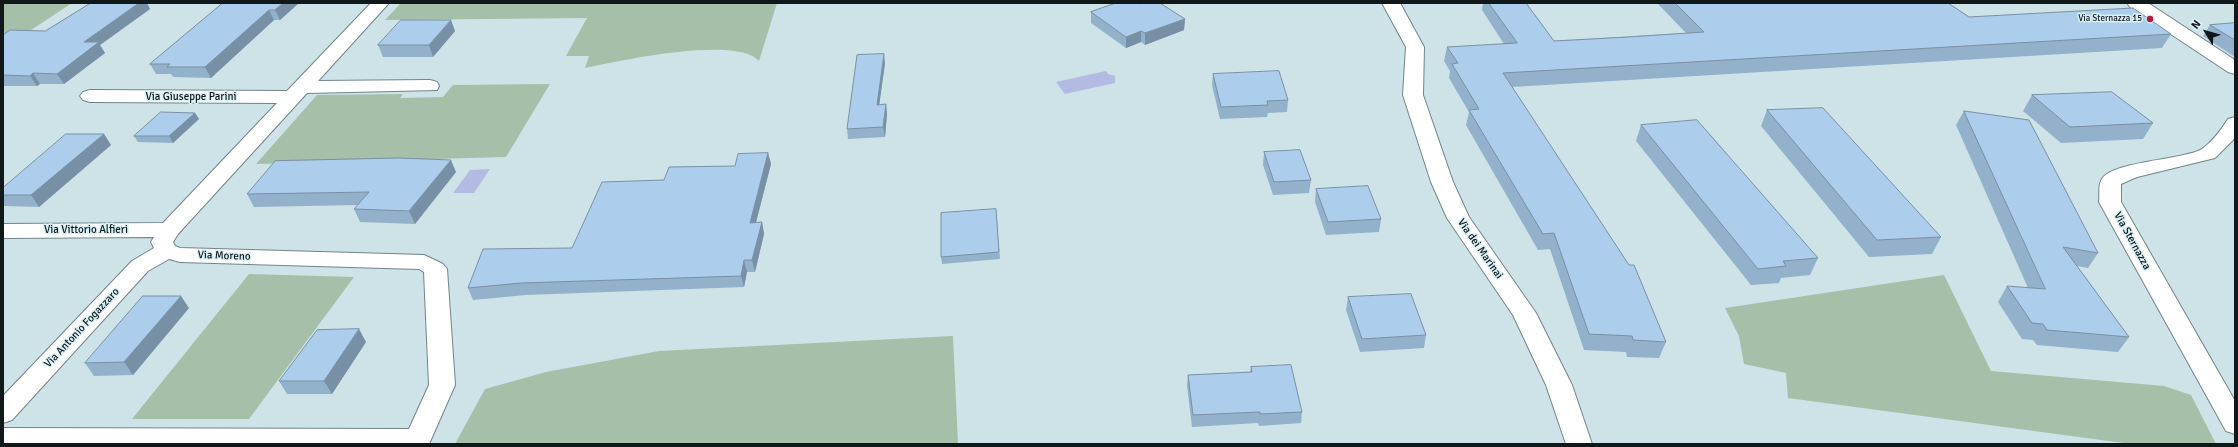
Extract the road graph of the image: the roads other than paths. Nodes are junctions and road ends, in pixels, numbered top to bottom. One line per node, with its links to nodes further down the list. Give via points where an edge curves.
1 (380, 3): 6 (street)
2 (1391, 3): 15 (street, Via dei Marinai, via 1415,47 1413,95 1442,182 1458,218 1524,313 1559,385)
3 (2136, 3): 4 (street)
4 (2235, 68)
5 (430, 86): 6 (street, Via Giuseppe Parini)
6 (297, 92): 7 (street, Via Giuseppe Parini); 10 (street)
7 (90, 96)
8 (2235, 123): 12 (street, Via Sternazza, via 2225,138 2208,154 2130,172 2111,181 2110,202)
9 (3, 231): 10 (street, Via Vittorio Alfieri)
10 (167, 240): 11 (street, Via Antonio Fogazzaro); 14 (street, Via Moreno, via 180,255 424,262 435,269 442,385)
11 (3, 413)
12 (2235, 424)
13 (3, 438): 14 (street)
14 (417, 442)
15 (1579, 444)

